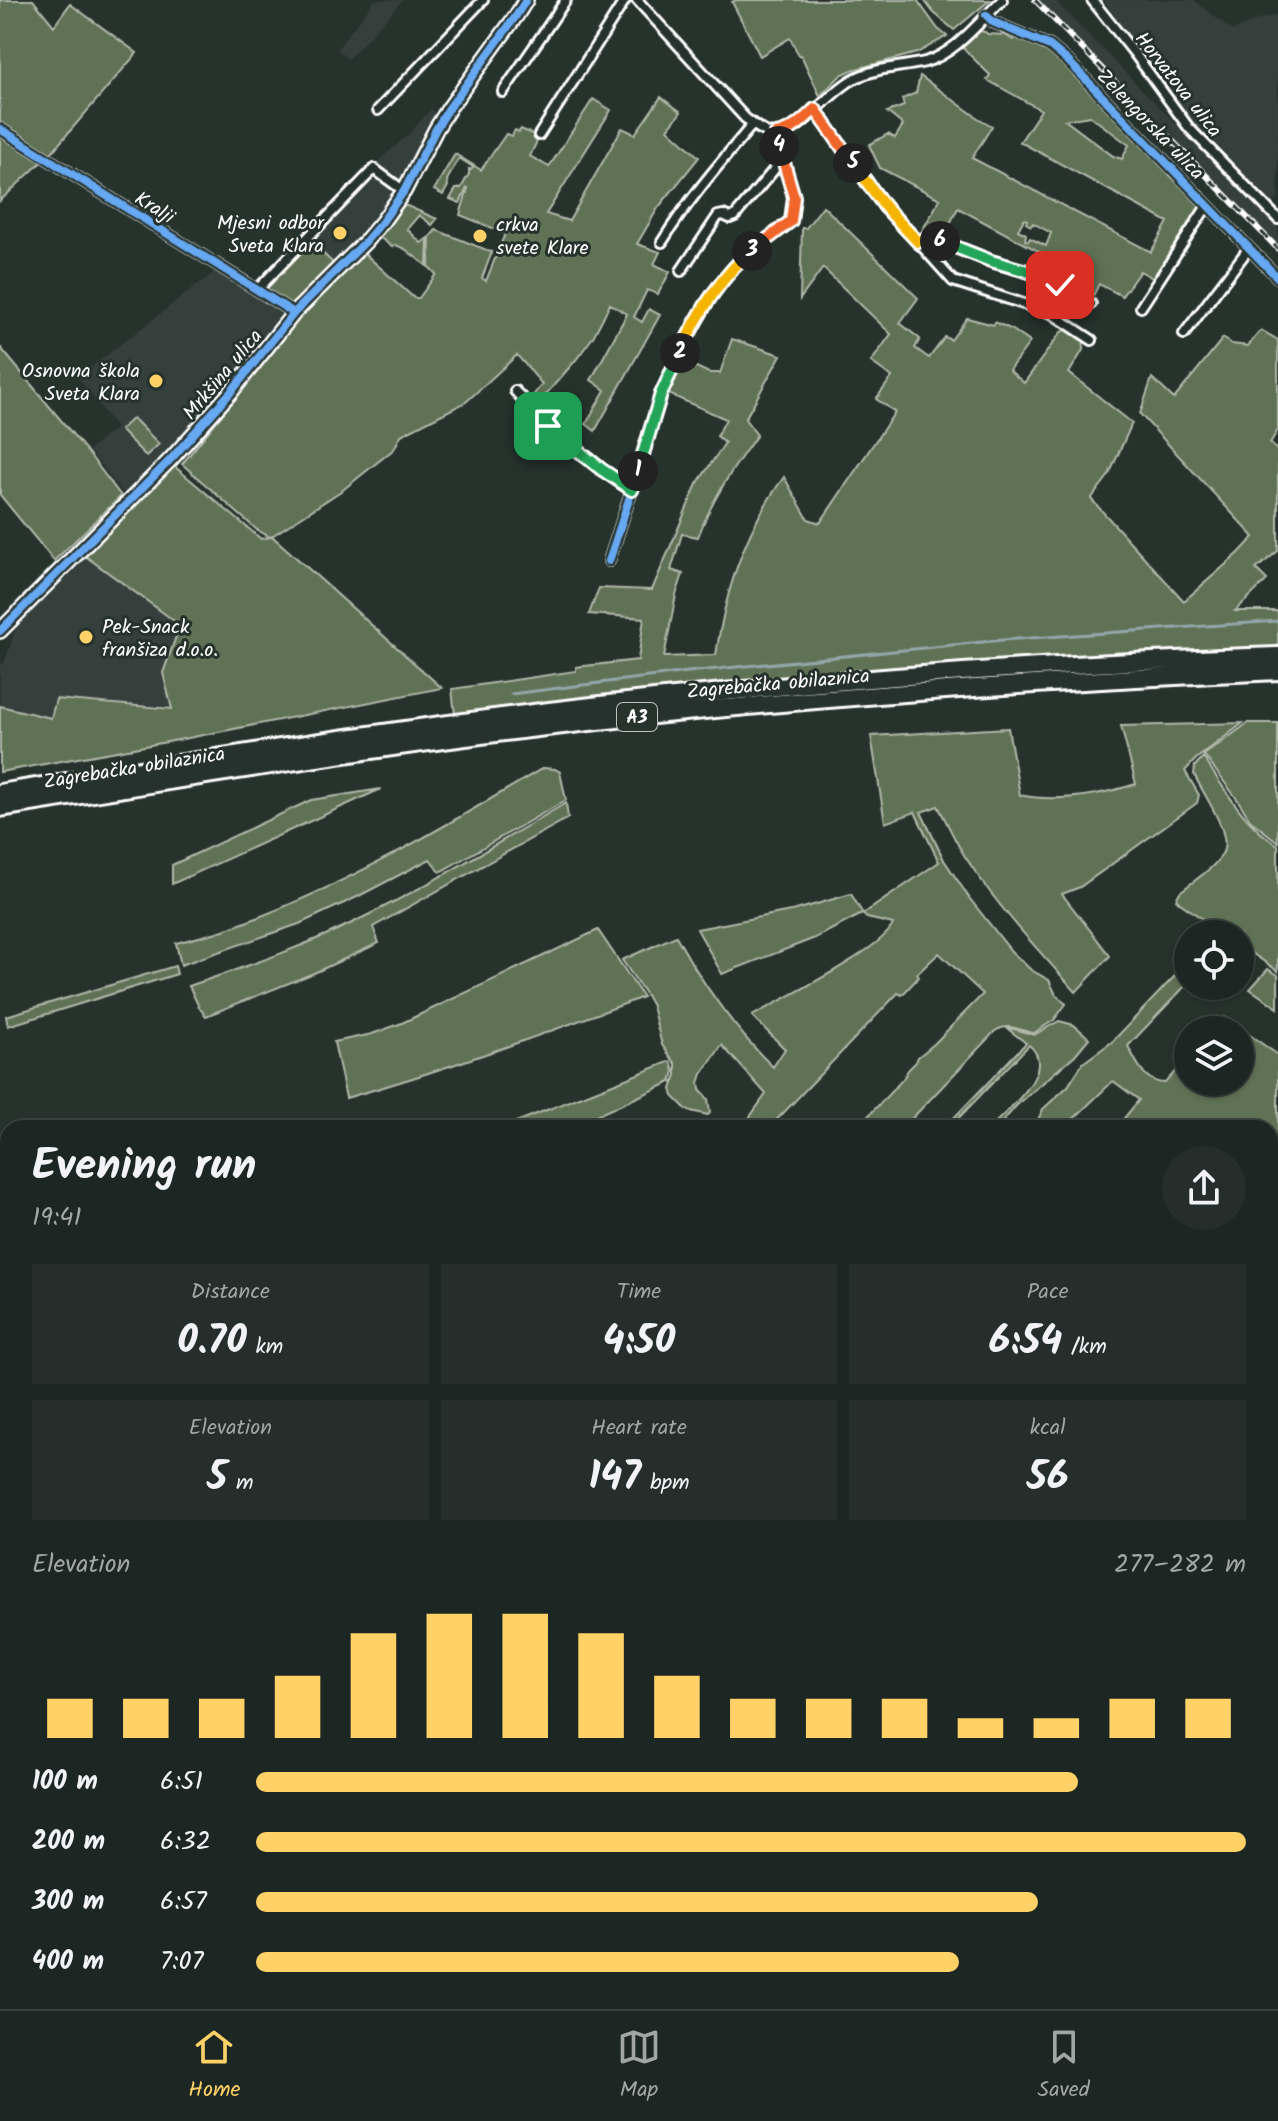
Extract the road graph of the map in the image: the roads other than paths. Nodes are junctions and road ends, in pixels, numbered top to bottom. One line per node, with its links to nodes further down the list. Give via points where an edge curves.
1 (483, 0): 11 (street)
2 (526, 0): 17 (street, Mrkšina ulica, via 443,118)
3 (566, 0): 9 (street)
4 (625, 0): 15 (street)
5 (1002, 0): 8 (street)
6 (1092, 0): 19 (street, Horvatova ulica, via 1189,128)
7 (640, 1): 12 (street)
8 (986, 15): 10 (street, via 939,56 856,78); 18 (street, Zelengorska ulica, via 1050,46 1069,62)
9 (503, 92)
10 (815, 109): 14 (street, via 794,128); 21 (street, via 885,207)
11 (378, 110)
12 (753, 124): 14 (street); 20 (street)
13 (0, 129): 25 (street, Kralji)
14 (776, 134): 16 (street)
15 (539, 135)
16 (783, 159): 23 (street, via 735,216 718,216); 32 (street, via 794,197 791,221 738,262 709,299 661,394)
17 (404, 191): 25 (street, via 374,169); 28 (street, Mrkšina ulica, via 365,242)
18 (1207, 206): 22 (street, Zelengorska ulica); 27 (street, Zelengorska ulica)
19 (1278, 219)
20 (662, 242)
21 (918, 242): 26 (street, via 933,238 1027,271); 30 (street, via 953,281 1051,313)
22 (1249, 248): 24 (street, Zelengorska ulica); 29 (street)
23 (681, 271)
24 (1278, 278)
25 (257, 290): 28 (street, Kralji)
26 (1091, 304)
27 (1141, 307)
28 (294, 313): 34 (street, Mrkšina ulica, via 171,459)
29 (1184, 334)
30 (1092, 340)
31 (515, 391): 32 (street, via 548,426)
32 (632, 490): 33 (street)
33 (609, 561)
34 (0, 631)
35 (1278, 656): 37 (highway, Zagrebačka obilaznica / A3, via 972,671 686,696 364,736)
36 (1278, 671): 38 (highway, Zagrebačka obilaznica / A3, via 958,687 705,710 367,751)
37 (0, 793)
38 (0, 808)

